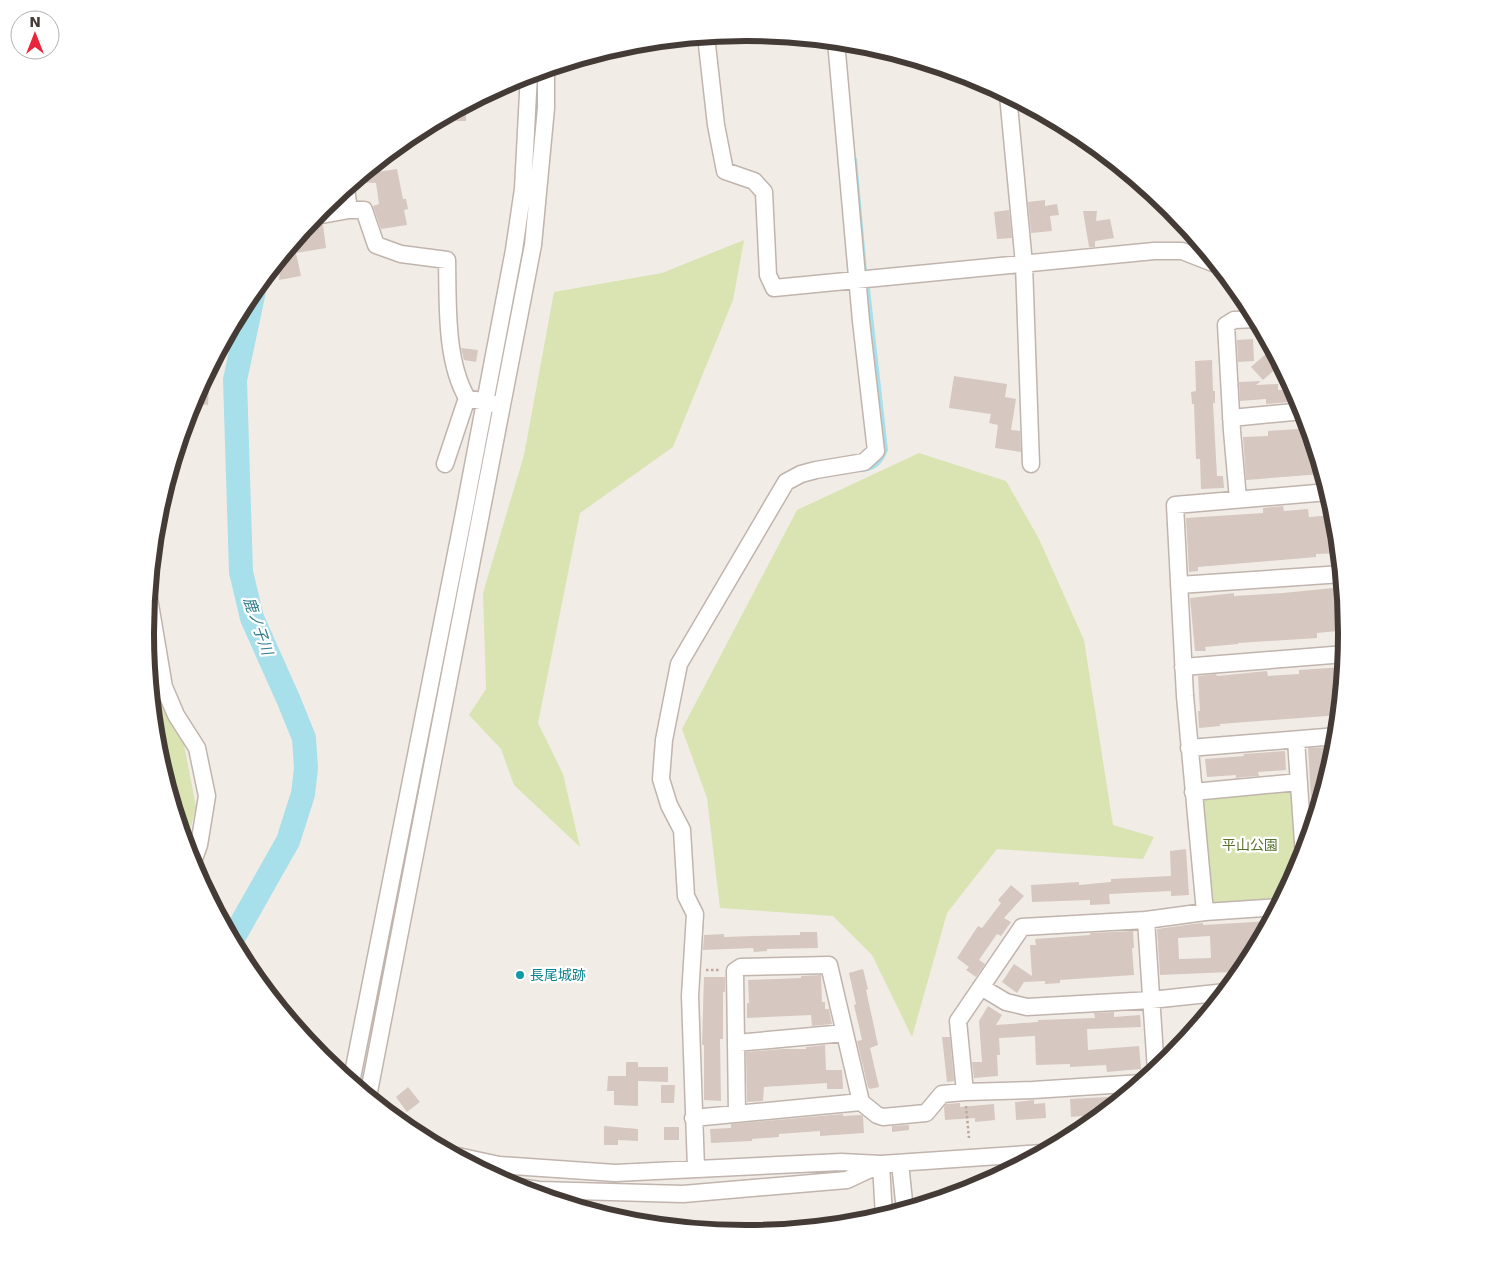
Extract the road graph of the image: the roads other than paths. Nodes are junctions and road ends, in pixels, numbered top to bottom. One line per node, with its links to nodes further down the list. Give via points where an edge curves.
1 (707, 43): 11 (street, via 725,171 754,181 764,192 768,275 774,288)
2 (837, 48): 11 (street)
3 (546, 77): 15 (street, via 533,245)
4 (529, 83): 14 (street, via 523,188)
5 (1009, 102): 10 (street)
6 (347, 196): 7 (street)
7 (350, 210): 8 (street); 13 (street, via 364,210 376,245 402,254 447,260 448,331 460,386)
8 (329, 214)
9 (1206, 261): 10 (street, via 1182,252 1154,252)
10 (1024, 264): 11 (street); 19 (street)
11 (858, 279): 49 (street, via 876,451 864,462 816,470 786,482 680,664 664,740 661,779 669,805 682,830 686,896 695,914 690,996)
12 (1248, 319): 17 (street, via 1234,320 1226,325)
13 (467, 398): 14 (street); 18 (street)
14 (485, 402): 15 (street); 43 (street)
15 (501, 405): 45 (street)
16 (1296, 412): 17 (street)
17 (1231, 418): 21 (street)
18 (445, 464)
19 (1031, 464)
20 (1322, 492): 21 (street)
21 (1238, 499): 23 (street, via 1174,505)
22 (1335, 574): 23 (street)
23 (1179, 585): 26 (street)
24 (154, 629): 33 (street, via 164,687 176,716 197,748 207,796)
25 (1338, 655): 26 (street)
26 (1183, 667): 29 (street)
27 (1329, 737): 28 (street)
28 (1296, 740): 29 (street); 30 (street)
29 (1189, 748): 31 (street)
30 (1299, 782): 31 (street); 32 (street)
31 (1193, 792): 35 (street)
32 (1308, 820)
33 (196, 852)
34 (1271, 908): 35 (street)
35 (1205, 912): 36 (street)
36 (1146, 920): 37 (street, via 1022,927); 39 (street)
37 (981, 987): 39 (street, via 1006,1002 1028,1007); 46 (street, via 958,1021)
38 (1217, 993): 39 (street)
39 (1151, 1000): 42 (street)
40 (845, 1033): 41 (street); 41 (street, via 830,965 741,967 735,970); 47 (street)
41 (736, 1043): 48 (street)
42 (1155, 1061)
43 (352, 1076)
44 (1131, 1084): 46 (street)
45 (369, 1090)
46 (965, 1092): 47 (street, via 942,1094 926,1112 883,1117)
47 (861, 1102): 48 (street)
48 (737, 1114): 49 (street)
49 (693, 1118): 54 (street)
50 (1028, 1154): 52 (street)
51 (476, 1160): 54 (street, via 498,1165 615,1172)
52 (900, 1163): 53 (street); 56 (street)
53 (881, 1164): 54 (street, via 841,1162); 55 (street, via 846,1180 683,1194); 57 (street)
54 (696, 1169)
55 (545, 1190)
56 (904, 1205)
57 (884, 1209)

